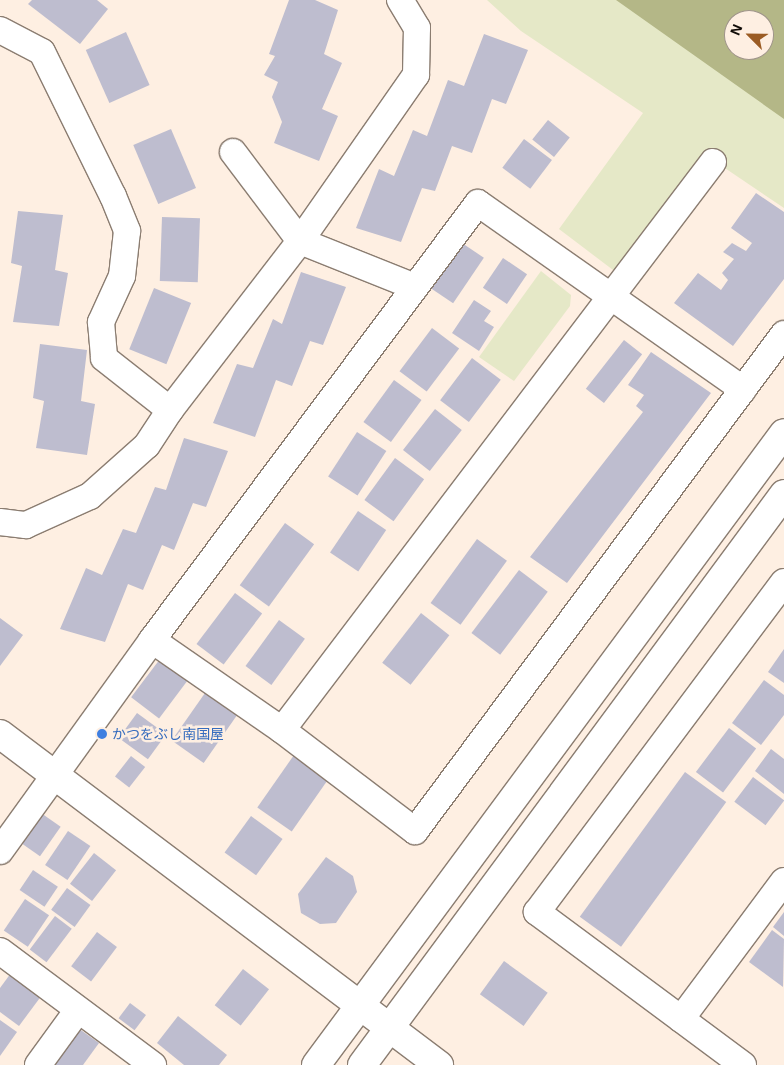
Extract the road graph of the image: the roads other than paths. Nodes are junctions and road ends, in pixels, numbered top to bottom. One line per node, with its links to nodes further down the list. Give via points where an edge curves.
1 (400, 0): 5 (street, via 417,28 416,76)
2 (0, 30): 10 (street, via 42,52 127,231 122,276 101,322 104,358)
3 (233, 152): 5 (street)
4 (713, 162): 7 (street)
5 (300, 241): 6 (street); 10 (street)
6 (415, 288): 7 (street, via 478,203); 15 (street)
7 (613, 297): 9 (street); 16 (street)
8 (784, 334): 9 (street)
9 (743, 389): 16 (street, via 415,831)
10 (170, 410): 13 (street, via 147,445 90,496 26,525)
11 (784, 433): 22 (street)
12 (784, 494): 25 (street)
13 (0, 522)
14 (784, 582): 24 (street, via 537,912)
15 (152, 640): 16 (street); 18 (street)
16 (282, 730)
17 (0, 734): 18 (street)
18 (57, 777): 19 (street); 22 (street)
19 (0, 852)
20 (784, 882): 24 (street)
21 (0, 951): 23 (street)
22 (360, 1005): 25 (street); 28 (street)
23 (78, 1010): 26 (street); 27 (street)
24 (681, 1019): 31 (street)
25 (390, 1028): 29 (street); 30 (street)
26 (38, 1065)
27 (153, 1065)
28 (316, 1065)
29 (362, 1065)
30 (439, 1065)
31 (743, 1065)

